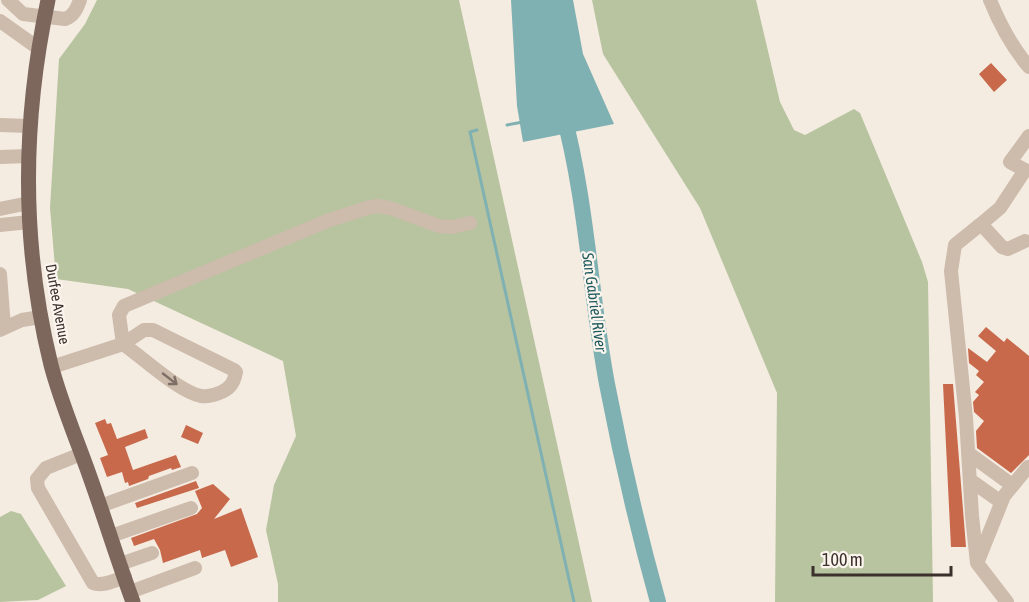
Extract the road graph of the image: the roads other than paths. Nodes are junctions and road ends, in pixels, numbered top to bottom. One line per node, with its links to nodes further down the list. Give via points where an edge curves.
1 (8, 0): 5 (street, via 23,14)
2 (48, 0): 5 (main road, Durfee Avenue)
3 (80, 0): 5 (street, via 70,17)
4 (990, 0): 8 (street, via 1016,52)
5 (45, 17): 7 (main road, Durfee Avenue)
6 (0, 21): 7 (street)
7 (38, 48): 10 (main road, Durfee Avenue)
8 (1029, 67)
9 (0, 125): 10 (street)
10 (30, 126): 12 (main road, Durfee Avenue)
11 (1029, 136): 18 (street, via 1010,162 1025,170 1000,208)
12 (28, 156): 13 (street); 14 (main road, Durfee Avenue)
13 (0, 157)
14 (29, 203): 15 (street); 16 (main road, Durfee Avenue)
15 (0, 209)
16 (30, 222): 19 (street); 22 (main road, Durfee Avenue)
17 (470, 223): 24 (street, via 439,226 378,206 327,220 124,306 119,315)
18 (981, 224): 20 (street, via 1002,247 1008,249); 26 (street, via 955,245 951,271)
19 (0, 225)
20 (1025, 241)
21 (0, 274): 23 (street)
22 (41, 316): 23 (street); 25 (main road, Durfee Avenue)
23 (2, 329)
24 (123, 344): 24 (street, one-way to 24, via 191,393 209,396 222,392 235,381 236,372 231,368 153,330 144,330); 25 (street)
25 (52, 367): 27 (main road, Durfee Avenue)
26 (968, 453): 30 (street); 31 (street)
27 (81, 454): 33 (main road, Durfee Avenue); 39 (street, via 46,468 37,479 38,488 93,583 108,583)
28 (1028, 467): 31 (street)
29 (192, 473): 33 (street)
30 (970, 480): 32 (street); 37 (street)
31 (1012, 485): 32 (street)
32 (1001, 502): 37 (street)
33 (100, 506): 35 (main road, Durfee Avenue)
34 (191, 508): 35 (street)
35 (111, 536): 39 (main road, Durfee Avenue)
36 (152, 553): 39 (street)
37 (977, 563): 41 (street)
38 (195, 568): 40 (street)
39 (122, 571): 40 (main road, Durfee Avenue)
40 (132, 597)
41 (1008, 602)

